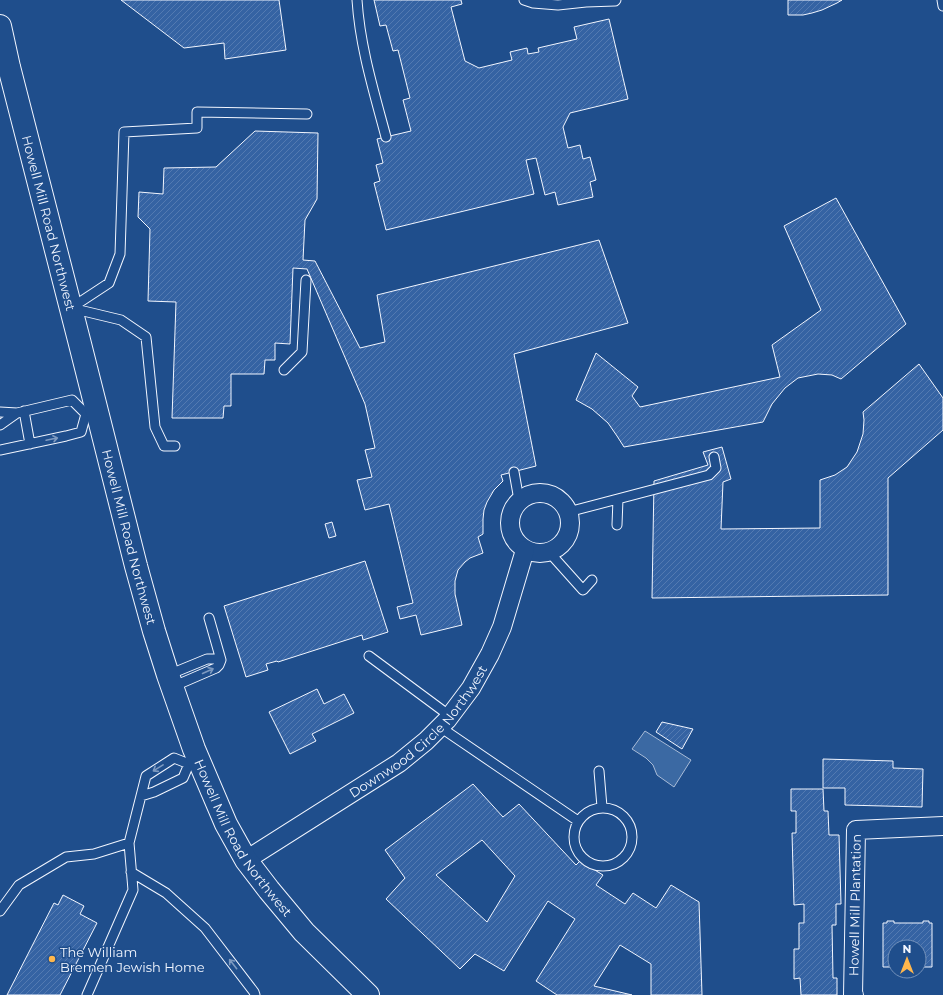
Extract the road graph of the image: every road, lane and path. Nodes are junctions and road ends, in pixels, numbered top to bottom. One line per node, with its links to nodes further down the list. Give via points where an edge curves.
1 (357, 0): 8 (lane, via 369,73)
2 (524, 0): 3 (lane, via 558,5)
3 (616, 0)
4 (942, 0): 5 (lane)
5 (943, 6)
6 (0, 26): 10 (main road, Howell Mill Road Northwest)
7 (307, 114): 10 (lane, via 197,112 197,128 124,132 120,254 110,283)
8 (386, 137)
9 (306, 280): 11 (lane, via 302,352)
10 (71, 308): 14 (main road, Howell Mill Road Northwest); 17 (lane, via 121,320 146,337 155,427 164,446)
11 (284, 370)
12 (0, 412): 13 (lane)
13 (20, 412): 14 (lane, via 72,400); 15 (lane); 16 (lane)
14 (91, 413): 16 (lane, one-way to 14, via 81,432); 31 (main road, Howell Mill Road Northwest)
15 (0, 425)
16 (30, 444): 18 (lane)
17 (175, 446)
18 (0, 450)
19 (714, 457): 21 (lane, via 716,468 709,475)
20 (514, 472): 22 (lane)
21 (618, 499): 23 (lane); 24 (lane)
22 (520, 500): 23 (street, via 528,495 547,494 556,497); 25 (street, via 513,507 509,526 517,544)
23 (568, 512): 26 (street, via 569,532 565,540)
24 (617, 525)
25 (525, 550): 26 (street, via 533,553); 32 (street, Downwood Circle Northwest, via 502,627 490,654 471,688)
26 (550, 552): 27 (lane, via 583,590)
27 (592, 580)
28 (209, 618): 30 (lane)
29 (369, 656): 32 (lane)
30 (221, 660): 31 (lane, via 207,659); 31 (lane, one-way to 30, via 216,668)
31 (170, 681): 33 (main road, Howell Mill Road Northwest)
32 (445, 722): 37 (lane); 40 (street, Downwood Circle Northwest, via 399,763)
33 (194, 762): 35 (lane, via 183,778); 35 (lane, one-way to 35, via 174,758 146,776); 40 (main road, Howell Mill Road Northwest)
34 (599, 771): 36 (lane)
35 (141, 796): 39 (lane)
36 (602, 807): 37 (lane, via 592,809); 37 (lane, via 619,812 631,826 632,844 622,860 604,866 595,865 580,855 573,838)
37 (578, 820)
38 (943, 826): 46 (street, Howell Mill Plantation, via 856,830)
39 (129, 843): 41 (lane); 42 (lane, via 94,854 66,857 19,885)
40 (246, 860): 45 (main road, Howell Mill Road Northwest, via 304,932)
41 (131, 872): 43 (lane, via 133,890); 44 (lane, one-way to 41, via 205,928 166,893)
42 (0, 911)
43 (87, 995)
44 (255, 995)
45 (368, 995)
46 (854, 995)

